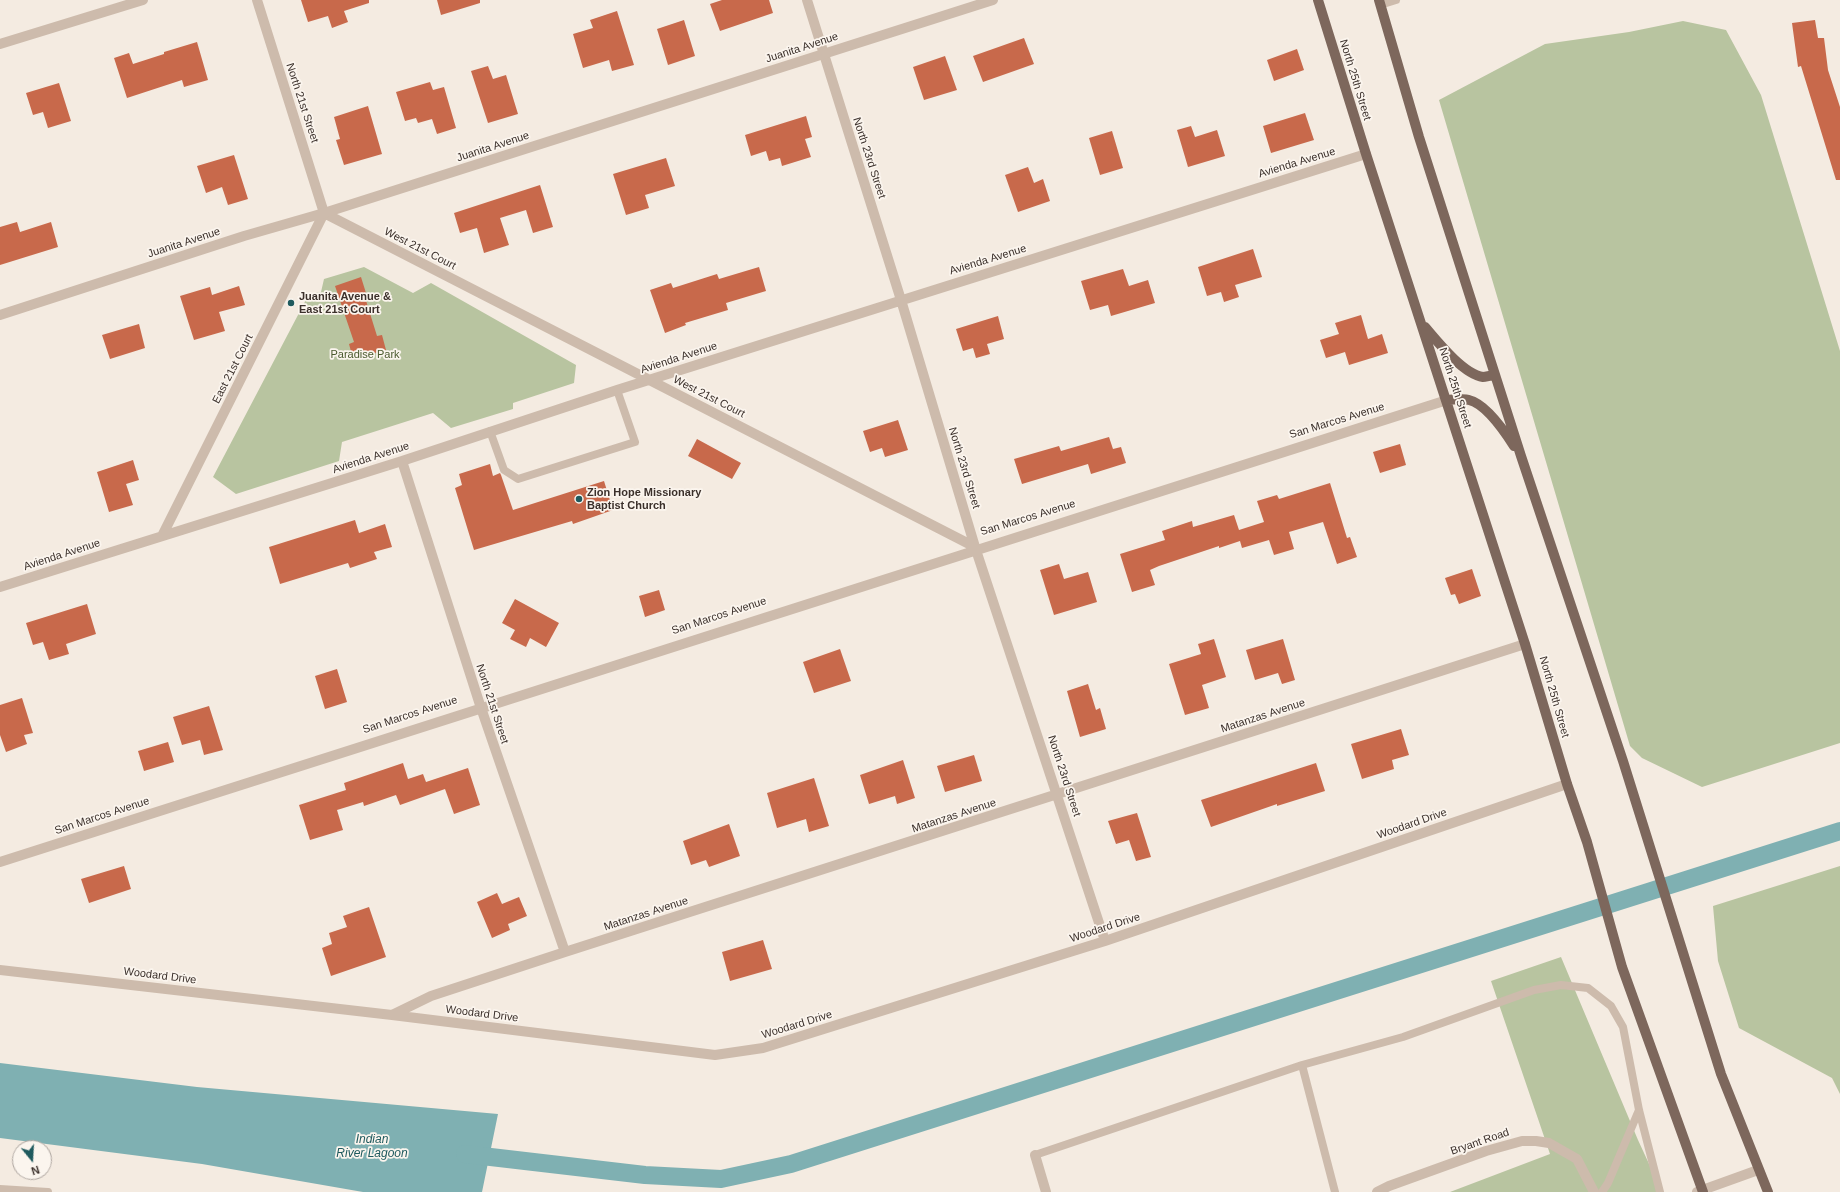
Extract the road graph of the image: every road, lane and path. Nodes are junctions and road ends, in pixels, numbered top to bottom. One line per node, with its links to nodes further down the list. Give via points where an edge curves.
1 (143, 0): 8 (street)
2 (257, 0): 11 (street, North 21st Street)
3 (806, 0): 9 (street, North 23rd Street)
4 (993, 0): 9 (street, Juanita Avenue)
5 (1318, 0): 10 (main road, North 25th Street)
6 (1396, 0): 7 (lane)
7 (1380, 3): 15 (main road, via 1419,137)
8 (0, 44)
9 (824, 54): 11 (street, Juanita Avenue); 12 (street, North 23rd Street)
10 (1366, 154): 12 (street, Avienda Avenue); 14 (main road, North 25th Street)
11 (324, 213): 13 (street, Juanita Avenue, via 244,236); 16 (street, West 21st Court); 22 (street, East 21st Court)
12 (901, 300): 16 (street, Avienda Avenue); 23 (street, North 23rd Street)
13 (0, 315)
14 (1422, 324): 15 (main road, via 1468,371 1483,377); 18 (main road, North 25th Street)
15 (1495, 375): 20 (main road)
16 (650, 380): 17 (street, Avienda Avenue); 23 (street, West 21st Court)
17 (617, 390): 19 (street, Avienda Avenue); 19 (lane, via 635,442 518,479 504,470)
18 (1447, 400): 20 (main road, via 1469,400 1489,413); 23 (street, San Marcos Avenue); 25 (main road, North 25th Street)
19 (490, 431): 21 (street, Avienda Avenue)
20 (1521, 456): 37 (main road, via 1623,761 1721,1074)
21 (402, 461): 22 (street, Avienda Avenue); 26 (street, North 21st Street)
22 (162, 536): 24 (street, Avienda Avenue)
23 (975, 547): 26 (street, San Marcos Avenue); 28 (street, North 23rd Street)
24 (0, 588)
25 (1526, 644): 27 (main road, North 25th Street); 28 (street, Matanzas Avenue)
26 (480, 705): 29 (street, San Marcos Avenue); 31 (street, North 21st Street)
27 (1567, 784): 30 (street, Woodard Drive); 39 (main road, North 25th Street, via 1587,842 1622,967)
28 (1058, 795): 30 (street, North 23rd Street); 31 (street, Matanzas Avenue)
29 (0, 862)
30 (1105, 941): 33 (street, Woodard Drive, via 762,1048 715,1055)
31 (565, 952): 33 (street, Matanzas Avenue, via 431,996)
32 (0, 970): 33 (street, Woodard Drive)
33 (392, 1015)
34 (1302, 1065): 35 (lane, via 1403,1037 1534,990 1561,985 1588,988 1611,1006 1622,1027); 36 (lane); 42 (lane)
35 (1639, 1110): 45 (lane); 46 (lane)
36 (1035, 1156): 41 (street)
37 (1758, 1170): 39 (street); 47 (main road)
38 (0, 1188): 40 (lane)
39 (1700, 1191)
40 (48, 1192)
41 (1046, 1192)
42 (1335, 1192)
43 (1377, 1192): 44 (street, Bryant Road, via 1486,1151 1522,1141 1549,1143 1577,1159)
44 (1594, 1192)
45 (1602, 1192)
46 (1660, 1192)
47 (1768, 1192)

